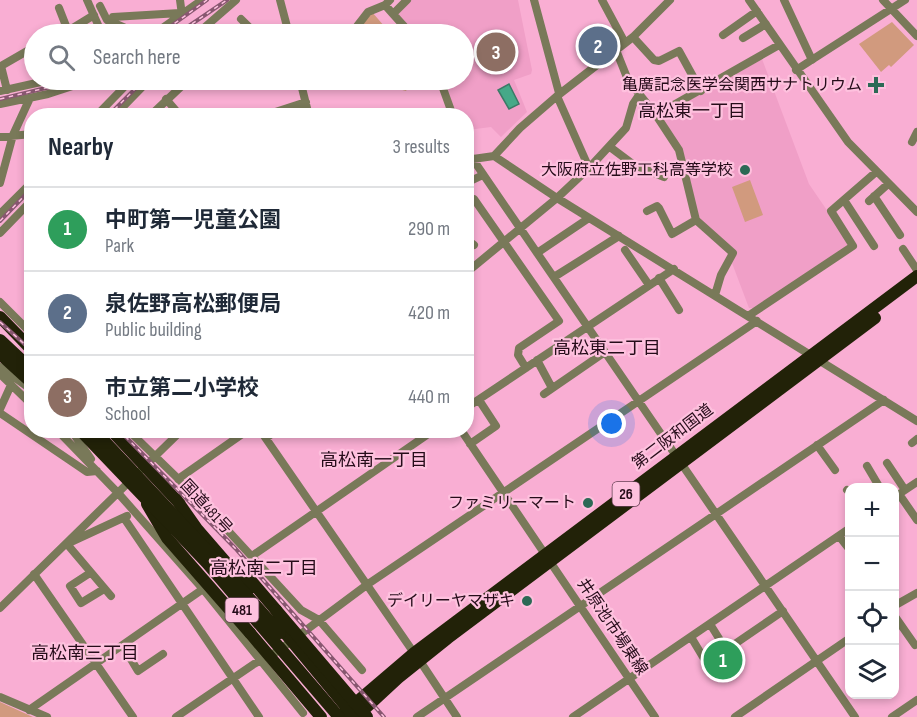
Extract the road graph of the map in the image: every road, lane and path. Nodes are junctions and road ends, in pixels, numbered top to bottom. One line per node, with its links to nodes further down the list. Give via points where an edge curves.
1 (87, 0): 21 (street)
2 (180, 0): 19 (street)
3 (202, 0): 19 (street)
4 (236, 0): 29 (street)
5 (280, 0): 31 (street)
6 (407, 0): 20 (street)
7 (534, 0): 54 (street)
8 (602, 0): 39 (street)
9 (670, 0): 37 (street)
10 (749, 0): 17 (street)
11 (784, 0): 43 (street)
12 (883, 0): 18 (street)
13 (905, 0): 18 (street)
14 (388, 3): 20 (street); 32 (street, via 368,12)
15 (100, 6): 27 (street, via 108,20)
16 (59, 8): 24 (street)
17 (757, 10): 34 (street); 35 (street)
18 (892, 10): 36 (street); 43 (street)
19 (181, 14): 22 (street); 28 (street)
20 (393, 14): 33 (street)
21 (94, 15): 25 (street); 26 (street)
22 (113, 17)
23 (241, 19): 30 (street)
24 (65, 24)
25 (79, 24)
26 (100, 24)
27 (117, 24)
28 (168, 24)
29 (208, 24)
30 (246, 24)
31 (286, 24)
32 (359, 24)
33 (402, 24)
34 (766, 24): 38 (street); 40 (street)
35 (723, 35)
36 (917, 36)
37 (633, 37): 39 (street); 53 (street, via 654,60 679,51)
38 (743, 38)
39 (625, 43): 41 (street)
40 (779, 45): 44 (street); 53 (street)
41 (616, 50): 54 (street); 55 (street)
42 (24, 53): 46 (street, via 1,66)
43 (812, 60): 44 (street)
44 (796, 70): 80 (street, via 848,142)
45 (24, 86): 46 (street)
46 (3, 90)
47 (57, 90): 56 (street)
48 (121, 90): 61 (street)
49 (139, 90): 62 (street)
50 (176, 90): 57 (street)
51 (303, 90): 58 (street)
52 (444, 90): 67 (street)
53 (701, 91): 69 (street)
54 (558, 95): 76 (street); 79 (street)
55 (639, 95): 69 (street); 75 (street, via 626,128)
56 (30, 98): 59 (street); 60 (street)
57 (166, 99): 63 (street); 64 (street)
58 (306, 102): 65 (street); 66 (street)
59 (0, 104)
60 (25, 108)
61 (104, 108)
62 (122, 108)
63 (158, 108)
64 (174, 108)
65 (290, 108)
66 (307, 108)
67 (450, 108)
68 (24, 111): 72 (street)
69 (656, 115): 95 (street, via 679,150)
70 (917, 132): 74 (street)
71 (24, 134): 72 (street)
72 (13, 135): 73 (street); 84 (street)
73 (0, 137)
74 (912, 142)
75 (610, 147): 79 (street); 82 (street, via 634,165)
76 (494, 156): 77 (street); 87 (street)
77 (474, 158)
78 (474, 165): 81 (street)
79 (589, 168): 87 (street)
80 (876, 172): 85 (street); 89 (street)
81 (483, 175): 83 (street); 97 (street)
82 (664, 177)
83 (474, 179)
84 (0, 183)
85 (888, 184): 92 (street); 98 (street, via 871,199)
86 (24, 190): 93 (street)
87 (557, 198): 94 (street); 97 (street)
88 (474, 199): 100 (street)
89 (844, 200): 101 (street); 117 (street, via 831,211 853,246)
90 (24, 208): 96 (street)
91 (647, 211): 95 (street, via 657,206 672,234)
92 (917, 212)
93 (0, 214)
94 (589, 218): 99 (street); 104 (street)
95 (696, 220): 113 (street, via 733,253)
96 (1, 228)
97 (520, 229): 100 (street); 104 (street)
98 (900, 235)
99 (619, 236): 106 (street); 109 (street)
100 (505, 243): 105 (street); 131 (street, via 559,321 519,348 518,355)
101 (874, 246)
102 (903, 249): 107 (street)
103 (625, 250): 111 (street)
104 (537, 253): 109 (street)
105 (474, 267)
106 (674, 269): 110 (street); 113 (street)
107 (917, 270)
108 (917, 276): 126 (highway, 第二阪和国道 / 26)
109 (554, 277): 119 (street)
110 (659, 278): 111 (street); 115 (street)
111 (649, 285): 119 (street)
112 (917, 287): 126 (highway, 第二阪和国道 / 26)
113 (715, 295): 117 (street)
114 (0, 302): 120 (street)
115 (679, 310)
116 (0, 315): 121 (street); 123 (highway)
117 (748, 316): 118 (street)
118 (757, 321): 126 (street); 142 (street)
119 (588, 326): 124 (street); 128 (street)
120 (24, 327)
121 (24, 330)
122 (0, 340): 129 (highway)
123 (24, 341)
124 (605, 352): 137 (street); 142 (street)
125 (0, 354): 133 (highway)
126 (816, 357): 141 (street); 163 (highway, 第二阪和国道 / 26)
127 (0, 359): 134 (highway)
128 (537, 360): 131 (street); 137 (street)
129 (24, 362)
130 (0, 367): 135 (street)
131 (526, 368): 140 (street)
132 (0, 374): 136 (street)
133 (24, 379)
134 (24, 380)
135 (24, 382)
136 (11, 385): 139 (street); 144 (street)
137 (552, 388): 138 (street)
138 (544, 394)
139 (24, 397)
140 (479, 400): 143 (street); 160 (street, via 496,426)
141 (884, 400): 145 (street); 161 (street)
142 (639, 401): 163 (street); 174 (street)
143 (474, 403)
144 (0, 411): 146 (street)
145 (917, 421)
146 (24, 428)
147 (39, 438): 168 (street, via 87,472)
148 (65, 438): 168 (street)
149 (79, 438): 168 (street)
150 (83, 438): 171 (highway, 481)
151 (83, 438): 226 (highway, bridge, via 207,563)
152 (102, 438): 226 (highway, bridge, via 204,547)
153 (119, 438): 165 (highway, 国道481号 / 481)
154 (136, 438): 162 (street)
155 (174, 438): 162 (street)
156 (237, 438): 169 (street)
157 (266, 438): 178 (street)
158 (423, 438): 178 (street)
159 (466, 438): 160 (street, 井原池市場東線)
160 (470, 444): 174 (street, 井原池市場東線)
161 (817, 445): 167 (street); 180 (street)
162 (155, 456): 165 (street); 169 (street)
163 (679, 459): 180 (street); 188 (highway, 第二阪和国道 / 26)
164 (887, 463): 175 (street)
165 (145, 466): 171 (street); 176 (highway, 国道481号 / 481)
166 (867, 466): 172 (street)
167 (835, 470)
168 (99, 473): 173 (street)
169 (178, 479): 187 (street)
170 (917, 482): 175 (street)
171 (127, 483): 173 (street); 177 (highway, 481)
172 (877, 483)
173 (118, 493): 179 (street); 185 (street)
174 (504, 493): 188 (street, 井原池市場東線); 191 (street)
175 (900, 494): 182 (street)
176 (176, 499): 206 (highway, 481); 233 (highway, 国道481号 / 481, bridge)
177 (148, 506): 210 (highway, 481); 231 (highway, 481, bridge, via 167,538)
178 (318, 512): 187 (street); 191 (street)
179 (136, 513): 181 (street); 194 (street)
180 (716, 513): 192 (street); 199 (street)
181 (124, 518): 185 (street); 198 (street)
182 (917, 520)
183 (845, 531): 184 (street)
184 (839, 536): 186 (street); 192 (street)
185 (68, 543): 189 (street); 190 (street)
186 (845, 544)
187 (252, 556): 202 (street, via 301,610)
188 (546, 558): 199 (street, 井原池市場東線); 212 (highway, 第二阪和国道 / 26)
189 (90, 573): 193 (street); 193 (street, via 70,586 81,603)
190 (34, 574): 200 (street); 215 (street)
191 (368, 584): 202 (street); 212 (street)
192 (766, 586): 201 (street); 204 (street)
193 (104, 589): 196 (street)
194 (203, 589): 198 (street); 213 (street)
195 (917, 592): 197 (street)
196 (111, 596)
197 (899, 601)
198 (183, 603): 209 (street); 218 (street)
199 (580, 606): 219 (street, 井原池市場東線); 221 (street)
200 (0, 608)
201 (783, 611): 204 (street, via 728,653); 214 (street)
202 (319, 620): 206 (street); 217 (street)
203 (899, 622): 208 (street)
204 (710, 624): 205 (street)
205 (691, 637): 216 (street); 219 (street)
206 (292, 641): 210 (street); 226 (highway, 481)
207 (845, 641): 214 (street)
208 (915, 645)
209 (123, 646): 211 (street, via 138,671); 215 (street)
210 (278, 651): 213 (street); 232 (highway, 481)
211 (163, 654)
212 (417, 657): 221 (street); 226 (highway, 第二阪和国道 / 26)
213 (259, 661): 218 (street); 224 (street)
214 (817, 661): 225 (street); 238 (street)
215 (96, 664): 223 (street); 228 (street)
216 (709, 667)
217 (362, 670)
218 (232, 678): 229 (street); 230 (street)
219 (629, 679): 236 (street); 237 (street, 井原池市場東線)
220 (0, 697): 223 (street)
221 (445, 699): 234 (street); 235 (street)
222 (917, 700): 240 (street)
223 (29, 710): 227 (street)
224 (303, 713)
225 (853, 714): 239 (street)
226 (347, 716)
227 (46, 717)
228 (133, 717)
229 (176, 717)
230 (259, 717)
231 (321, 717)
232 (333, 717)
233 (367, 717)
234 (417, 717)
235 (457, 717)
236 (573, 717)
237 (655, 717)
238 (735, 717)
239 (843, 717)
240 (892, 717)

